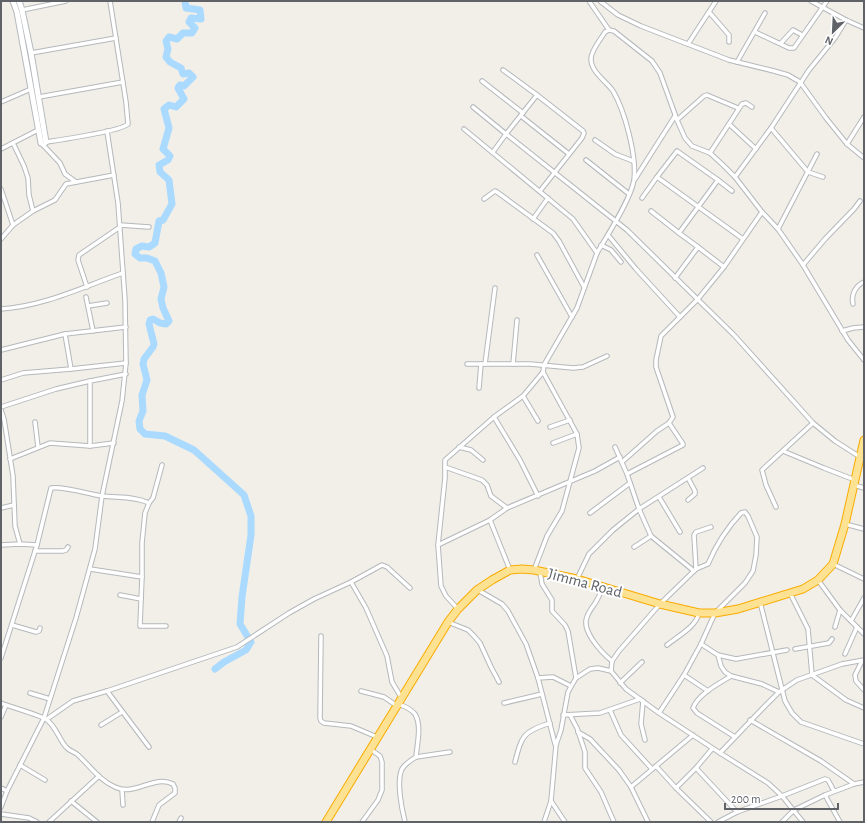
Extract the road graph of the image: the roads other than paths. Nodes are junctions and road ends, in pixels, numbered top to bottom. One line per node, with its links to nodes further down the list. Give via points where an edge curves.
1 (13, 1): 16 (street)
2 (19, 1): 12 (street)
3 (66, 1): 12 (street)
4 (110, 1): 21 (street)
5 (589, 1): 18 (street)
6 (600, 1): 10 (street)
7 (716, 1): 13 (street)
8 (811, 1): 11 (street)
9 (827, 1): 11 (street)
10 (606, 2): 24 (street, via 630,21)
11 (822, 8): 15 (street); 20 (street)
12 (22, 10): 16 (street)
13 (709, 12): 22 (street, via 729,35); 24 (street)
14 (765, 14): 19 (street)
15 (846, 20): 17 (street); 30 (street)
16 (22, 23): 25 (street); 31 (street)
17 (864, 28)
18 (609, 30): 40 (street, via 614,31 652,60 660,73); 59 (street, via 605,32 591,55 591,60 595,70 612,90 621,107)
19 (755, 32): 23 (street); 26 (street)
20 (802, 35): 23 (street, via 793,30); 23 (street, via 794,48)
21 (116, 38): 25 (street); 29 (street)
22 (729, 42)
23 (781, 43)
24 (688, 44): 26 (street)
25 (31, 52): 33 (street)
26 (737, 62): 30 (street, via 774,71)
27 (503, 70): 32 (street)
28 (482, 80): 38 (street)
29 (123, 82): 33 (street); 45 (street, via 128,124)
30 (800, 82): 42 (street); 50 (street)
31 (31, 89): 34 (street); 44 (street)
32 (537, 95): 38 (street); 55 (street, via 583,131 584,136)
33 (39, 97): 49 (street)
34 (1, 102)
35 (473, 107): 46 (street)
36 (752, 107): 37 (street, via 746,103)
37 (738, 108): 40 (street, via 707,95); 41 (street)
38 (522, 114): 46 (street); 55 (street)
39 (864, 117): 50 (street)
40 (676, 118): 54 (street, via 685,138 692,146); 66 (street)
41 (729, 124): 52 (street); 54 (street)
42 (771, 128): 52 (street); 60 (street)
43 (464, 129): 53 (street)
44 (38, 130): 48 (street); 49 (street)
45 (107, 131): 49 (street); 62 (street)
46 (506, 134): 53 (street); 61 (street)
47 (595, 140): 59 (street, via 615,154)
48 (13, 142): 51 (street); 78 (street, via 28,178)
49 (44, 144): 68 (street, via 60,163 65,174)
50 (847, 144): 57 (street)
51 (1, 149)
52 (756, 149): 63 (street)
53 (493, 152): 70 (street)
54 (710, 153): 63 (street)
55 (569, 154): 61 (street)
56 (817, 154): 60 (street)
57 (864, 158)
58 (586, 160): 72 (street)
59 (633, 161): 66 (street)
60 (808, 172): 64 (street); 86 (street)
61 (555, 173): 70 (street); 82 (street)
62 (114, 175): 68 (street); 84 (street)
63 (735, 177): 80 (street)
64 (822, 177)
65 (657, 178): 67 (street, via 677,151); 74 (street); 77 (street)
66 (634, 180): 72 (street)
67 (718, 180): 71 (street); 77 (street)
68 (76, 182): 78 (street, via 65,184 55,200)
69 (1, 189): 83 (street)
70 (540, 191): 73 (street)
71 (732, 191)
72 (629, 194): 82 (street)
73 (548, 198): 81 (street); 93 (street, via 573,219)
74 (642, 198)
75 (484, 199): 81 (street, via 495,191)
76 (860, 201): 96 (street)
77 (698, 206): 87 (street); 90 (street)
78 (33, 211): 83 (street)
79 (651, 211): 87 (street)
80 (762, 212): 86 (street); 90 (street)
81 (533, 219): 102 (street, via 556,236)
82 (616, 221): 88 (street); 99 (street)
83 (13, 225): 89 (street)
84 (120, 226): 85 (street); 98 (street); 101 (street, via 79,255 78,260)
85 (149, 227)
86 (778, 229): 96 (street)
87 (679, 233): 92 (street)
88 (608, 235): 91 (street); 111 (street)
89 (1, 239)
90 (743, 239): 97 (street)
91 (602, 245): 93 (street); 95 (street, via 611,250)
92 (698, 247): 97 (street); 99 (street)
93 (597, 253): 102 (street)
94 (537, 254): 110 (street)
95 (621, 262)
96 (803, 265): 116 (street)
97 (724, 267): 105 (street)
98 (123, 273): 101 (street); 114 (street)
99 (675, 278): 105 (street)
100 (864, 282): 107 (street, via 852,295)
101 (87, 287): 109 (street, via 50,300)
102 (584, 287): 110 (street)
103 (495, 288): 123 (street)
104 (86, 297): 108 (street)
105 (698, 299): 111 (street); 140 (street)
106 (107, 303): 108 (street)
107 (853, 304)
108 (88, 306): 115 (street)
109 (1, 309)
110 (572, 317): 125 (street)
111 (680, 317): 139 (street, via 661,336 656,360 656,367 673,416)
112 (517, 320): 124 (street)
113 (864, 326): 116 (street)
114 (126, 327): 115 (street); 121 (street)
115 (93, 330): 117 (street)
116 (842, 331): 120 (street)
117 (65, 334): 118 (street); 126 (street)
118 (1, 350)
119 (607, 356): 125 (street, via 578,368)
120 (864, 360)
121 (126, 364): 126 (street); 128 (street)
122 (467, 364): 123 (street)
123 (483, 364): 124 (street); 131 (street)
124 (513, 364): 125 (street)
125 (544, 365): 127 (street)
126 (71, 368): 129 (street, via 23,373)
127 (543, 372): 132 (street); 136 (street)
128 (126, 374): 130 (street); 144 (street)
129 (1, 380)
130 (90, 381): 133 (street); 146 (street)
131 (480, 388)
132 (523, 396): 135 (street); 137 (street)
133 (1, 407)
134 (1, 410): 153 (street)
135 (494, 417): 148 (street); 166 (street)
136 (570, 420): 141 (street); 142 (street)
137 (538, 421)
138 (35, 422): 147 (street)
139 (669, 423): 155 (street); 159 (street, via 683,445)
140 (814, 423): 150 (street); 152 (street)
141 (550, 427)
142 (577, 434): 145 (street); 161 (street, via 580,442)
143 (864, 440): 152 (highway, Jimma Road)
144 (114, 443): 146 (street); 165 (street)
145 (554, 443)
146 (90, 446): 147 (street, via 50,443)
147 (38, 447): 153 (street)
148 (459, 447): 154 (street, via 471,450); 157 (street, via 446,458)
149 (615, 447): 151 (street)
150 (783, 451): 162 (street); 171 (street, via 762,472)
151 (620, 457): 155 (street); 161 (street)
152 (860, 457): 162 (highway, Jimma Road)
153 (10, 459): 170 (street)
154 (483, 460)
155 (622, 462): 159 (street)
156 (162, 465): 169 (street, via 153,498)
157 (445, 466): 173 (street, via 482,480 491,496); 185 (street)
158 (702, 468): 160 (street)
159 (627, 474): 163 (street)
160 (688, 478): 167 (street); 168 (street, via 695,494)
161 (572, 481): 166 (street); 192 (street, via 562,511 547,536)
162 (855, 482): 164 (street); 177 (highway, Jimma Road)
163 (630, 483): 174 (street); 175 (street)
164 (864, 488)
165 (102, 496): 169 (street, via 144,500); 184 (street, via 52,488); 190 (street)
166 (538, 496): 173 (street)
167 (658, 497): 174 (street); 180 (street)
168 (688, 500)
169 (149, 503): 194 (street, via 145,513 142,543)
170 (14, 505): 172 (street); 182 (street, via 15,526)
171 (776, 507)
172 (1, 508)
173 (507, 508): 176 (street)
174 (639, 509): 181 (street); 195 (street, via 592,550)
175 (590, 513)
176 (490, 520): 185 (street); 191 (street)
177 (845, 524): 179 (street); 189 (highway, Jimma Road)
178 (711, 527): 193 (street, via 694,535)
179 (864, 529)
180 (680, 532)
181 (651, 536): 187 (street); 193 (street)
182 (20, 544): 183 (street); 184 (street)
183 (1, 545)
184 (37, 545): 188 (street)
185 (438, 545): 208 (street, via 443,590)
186 (68, 547): 188 (street, via 63,551)
187 (634, 547)
188 (35, 551): 214 (street)
189 (833, 564): 196 (street); 197 (highway, Jimma Road)
190 (90, 569): 194 (street); 251 (street)
191 (510, 570): 192 (highway, Jimma Road); 201 (highway)
192 (537, 570): 195 (highway, Jimma Road); 240 (street, via 552,600 552,611 568,631)
193 (695, 570): 207 (street); 211 (street, via 708,564 726,530 741,513 746,513 757,537 753,571 745,583)
194 (142, 577): 205 (street)
195 (577, 579): 199 (highway, Jimma Road)
196 (864, 579)
197 (818, 580): 202 (highway, Jimma Road); 209 (street)
198 (351, 582): 200 (street, via 384,565); 245 (street, via 289,613 237,647); 254 (street, via 366,608 387,656)
199 (603, 586): 207 (highway, Jimma Road); 232 (street, via 585,623 600,652)
200 (410, 588)
201 (477, 590): 208 (highway); 239 (street, via 498,601 508,611 526,644)
202 (790, 593): 206 (highway, Jimma Road); 224 (street, via 808,629)
203 (120, 595): 205 (street)
204 (864, 598): 212 (street)
205 (141, 599): 215 (street, via 140,626)
206 (760, 602): 211 (highway, Jimma Road); 228 (street)
207 (660, 604): 210 (highway, Jimma Road); 232 (street)
208 (458, 609): 213 (highway)
209 (840, 610): 212 (street); 216 (street)
210 (699, 613): 211 (highway, Jimma Road); 223 (street, via 698,619)
211 (715, 613): 222 (street)
212 (851, 621): 217 (street)
213 (448, 622): 241 (street, via 468,630 474,636); 254 (highway)
214 (12, 625): 218 (street, via 36,632); 225 (street)
215 (166, 626)
216 (835, 627)
217 (857, 627): 219 (street); 229 (street)
218 (40, 628)
219 (864, 634)
220 (320, 636): 270 (street, via 321,720 324,723 351,726)
221 (832, 639): 224 (street, via 829,644)
222 (701, 644): 230 (street); 237 (street)
223 (667, 645)
224 (810, 647): 226 (street); 236 (street)
225 (2, 649): 231 (street)
226 (795, 649)
227 (787, 650): 228 (street)
228 (774, 653): 230 (street, via 736,659); 248 (street)
229 (845, 654)
230 (718, 655): 238 (street, via 722,669)
231 (1, 658)
232 (612, 661): 235 (street)
233 (863, 661): 236 (street, via 842,664); 244 (street, via 855,676)
234 (642, 662): 242 (street)
235 (611, 671): 240 (street, via 594,668); 242 (street)
236 (812, 674): 248 (street); 257 (street, via 846,700)
237 (684, 675): 247 (street); 260 (street)
238 (731, 676): 247 (street); 248 (street)
239 (538, 678): 243 (street, via 553,677); 250 (street)
240 (576, 678): 243 (street)
241 (500, 682)
242 (620, 683): 252 (street)
243 (571, 686): 261 (street)
244 (864, 690)
245 (107, 691): 259 (street); 264 (street, via 73,701)
246 (361, 691): 254 (street)
247 (708, 691): 271 (street, via 694,704 694,710)
248 (781, 691): 265 (street); 273 (street, via 792,713 801,722)
249 (30, 692): 251 (street)
250 (542, 694): 253 (street); 266 (street)
251 (50, 700): 264 (street)
252 (642, 700): 258 (street); 260 (street); 272 (street, via 641,724)
253 (504, 702)
254 (399, 703): 270 (highway); 280 (street, via 409,708 418,722)
255 (1, 704): 256 (street)
256 (6, 705): 263 (street); 264 (street)
257 (864, 708)
258 (610, 710): 262 (street); 283 (street, via 621,735)
259 (122, 712): 267 (street); 275 (street)
260 (659, 713): 269 (street)
261 (563, 715): 262 (street); 274 (street)
262 (570, 715): 268 (street)
263 (1, 717)
264 (45, 719): 282 (street); 285 (street, via 54,727 67,748 78,754)
265 (750, 720): 271 (street); 288 (street, via 821,761)
266 (550, 723): 274 (street); 281 (street, via 532,729 525,735 520,742)
267 (101, 724)
268 (578, 732): 289 (street, via 590,739); 315 (street, via 585,752 585,768 601,792)
269 (692, 735): 277 (street); 283 (street)
270 (377, 737): 276 (highway)
271 (735, 737): 279 (street)
272 (645, 740)
273 (864, 744)
274 (556, 745): 298 (street)
275 (149, 747)
276 (370, 749): 310 (highway); 311 (street, via 380,756 382,762 382,790)
277 (712, 749): 279 (street); 284 (street)
278 (450, 752): 280 (street)
279 (720, 753): 296 (street, via 768,783)
280 (416, 757): 312 (street, via 404,765 400,773 400,797)
281 (515, 762)
282 (20, 765): 286 (street); 293 (street)
283 (654, 768): 289 (street); 291 (street)
284 (696, 768): 291 (street); 302 (street)
285 (99, 776): 292 (street, via 108,784); 297 (street)
286 (45, 780)
287 (864, 782): 288 (street)
288 (854, 784): 294 (street)
289 (631, 787): 316 (street)
290 (1, 788): 293 (street)
291 (676, 788): 317 (street)
292 (122, 790): 299 (street); 308 (street, via 164,782 173,784 175,793 159,804)
293 (7, 791): 300 (street)
294 (834, 791): 295 (street); 296 (street, via 825,778)
295 (825, 795): 301 (street); 321 (street)
296 (782, 796): 301 (street); 302 (street)
297 (71, 801): 306 (street); 307 (street)
298 (551, 801): 313 (street); 314 (street)
299 (123, 805)
300 (1, 808)
301 (794, 810): 319 (street); 320 (street)
302 (736, 812): 318 (street)
303 (1, 814): 305 (street, via 29,818)
304 (181, 818): 309 (street)
305 (37, 822)
306 (49, 822)
307 (97, 822)
308 (152, 822)
309 (179, 822)
310 (326, 822)
311 (362, 822)
312 (405, 822)
313 (544, 822)
314 (565, 822)
315 (614, 822)
316 (648, 822)
317 (711, 822)
318 (718, 822)
319 (782, 822)
320 (803, 822)
321 (840, 822)

